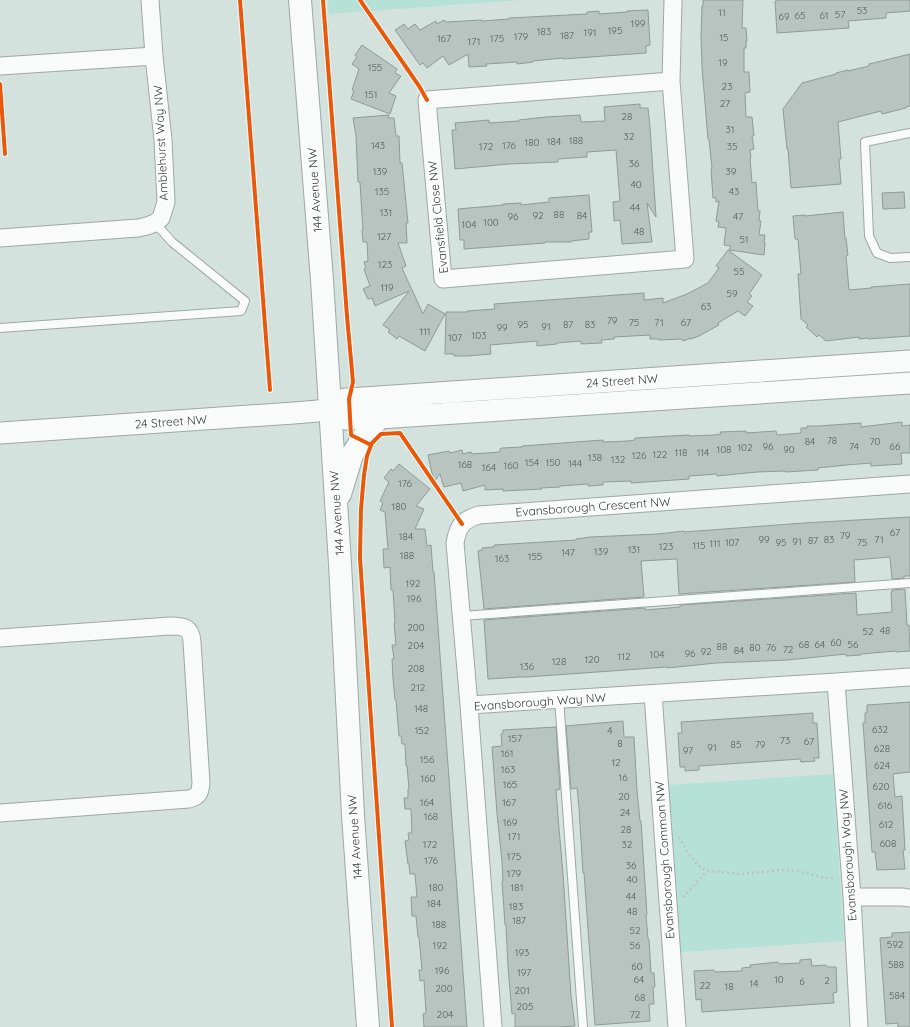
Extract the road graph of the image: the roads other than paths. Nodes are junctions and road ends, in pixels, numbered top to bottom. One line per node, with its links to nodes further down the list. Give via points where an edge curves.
1 (150, 0): 4 (street, Amblehurst Way NW)
2 (300, 0): 14 (main road, 144 Avenue NW, via 322,280)
3 (673, 0): 6 (street, Evansfield Close NW)
4 (154, 56): 5 (street); 8 (street, Amblehurst Way NW, via 163,140 166,202 161,218)
5 (0, 66)
6 (671, 81): 6 (street, Evansfield Close NW, via 685,259 443,279 427,100)
7 (910, 133): 10 (lane, via 865,142 869,236 877,253 890,258)
8 (155, 223): 9 (street, via 138,228); 11 (lane, via 172,242 245,301 241,311)
9 (0, 238)
10 (910, 257)
11 (0, 328)
12 (910, 361): 14 (street, 24 Street NW, via 345,399)
13 (910, 383): 15 (street, 24 Street NW)
14 (336, 410): 15 (street, 24 Street NW, via 346,419); 16 (street, 24 Street NW); 18 (main road, 144 Avenue NW)
15 (379, 418): 18 (main road, via 352,454)
16 (0, 433)
17 (910, 484): 20 (street, Evansborough Crescent NW, via 479,515 462,524 455,543)
18 (337, 506): 30 (main road, 144 Avenue NW, via 353,815)
19 (910, 583): 20 (lane)
20 (462, 616): 26 (street, Evansborough Crescent NW)
21 (0, 638): 27 (street, via 170,626 187,629 192,642 201,783 200,792 189,799)
22 (910, 677): 23 (street, Evansborough Way NW)
23 (836, 682): 24 (street, Evansborough Way NW); 28 (street, Evansborough Way NW)
24 (653, 694): 25 (street, Evansborough Way NW); 33 (street, Evansborough Common NW)
25 (559, 699): 26 (street, Evansborough Way NW); 32 (lane)
26 (469, 705): 31 (street, Evansborough Way NW)
27 (0, 813)
28 (852, 897): 29 (street); 34 (street, Evansborough Way NW)
29 (910, 898)
30 (368, 1027)
31 (493, 1027)
32 (583, 1027)
33 (677, 1027)
34 (860, 1027)

